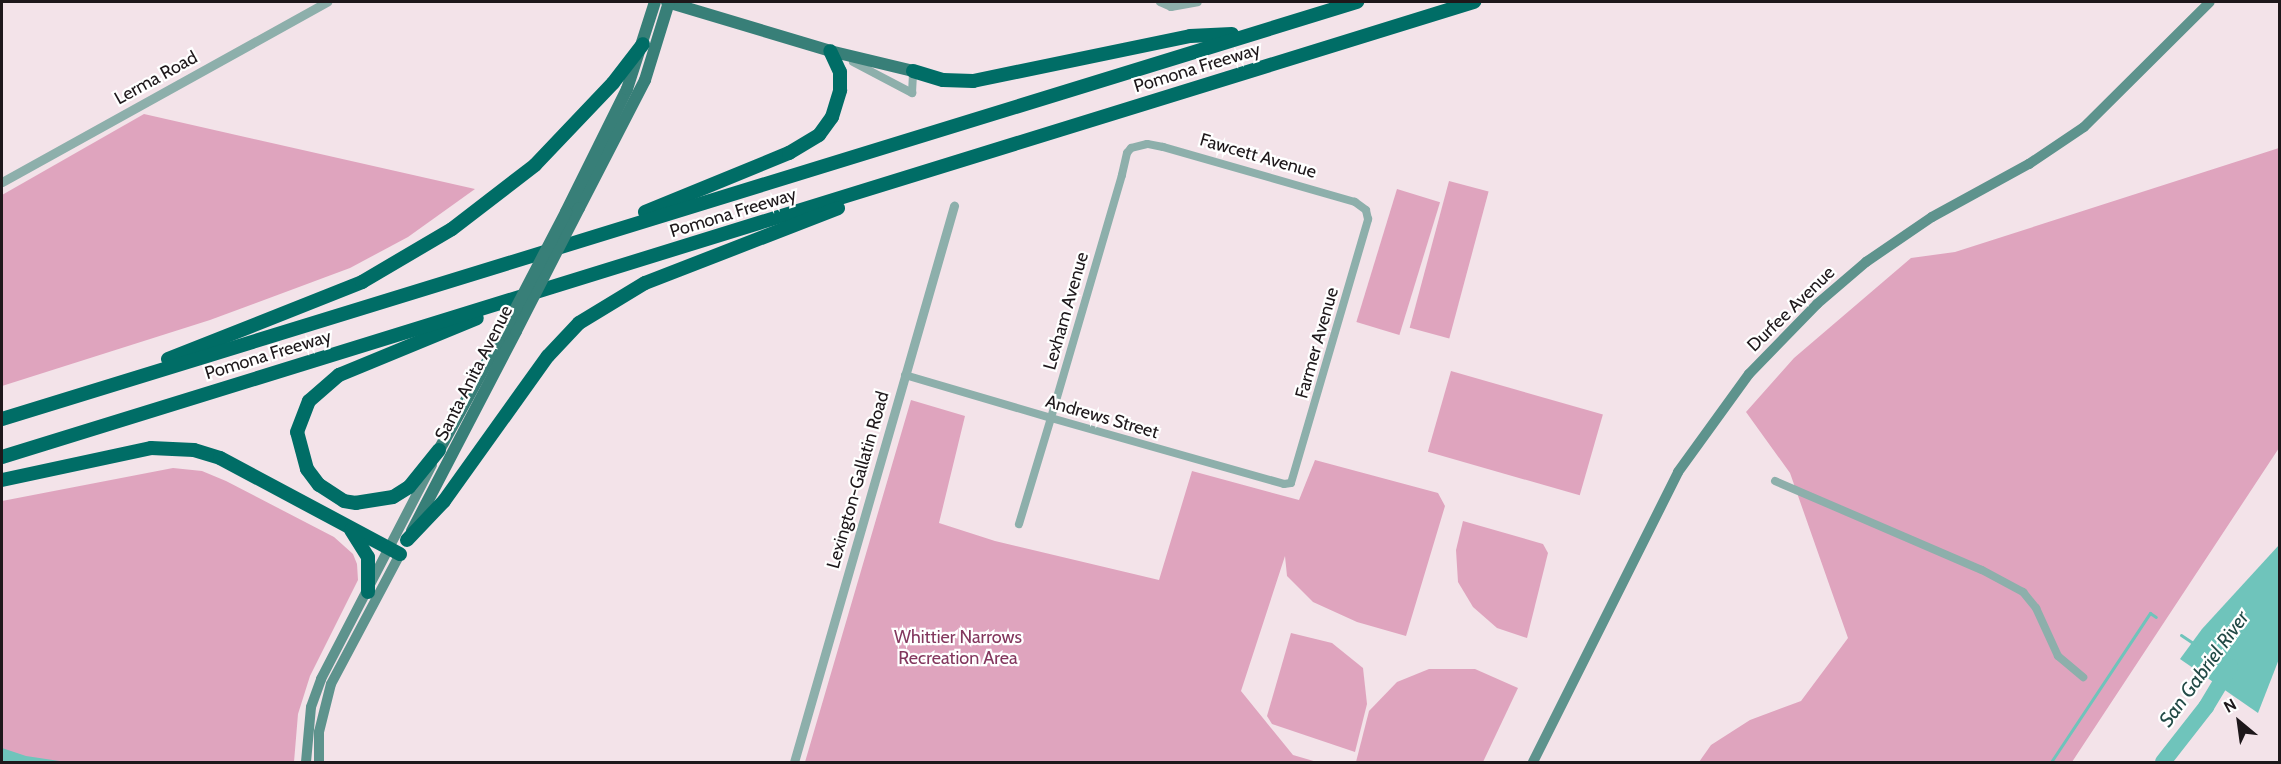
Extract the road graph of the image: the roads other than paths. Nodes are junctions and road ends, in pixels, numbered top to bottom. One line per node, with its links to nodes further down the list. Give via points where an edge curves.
1 (327, 2): 15 (street, Lerma Road)
2 (655, 2): 10 (main road, Santa Anita Avenue)
3 (668, 2): 11 (main road); 31 (main road, Santa Anita Avenue, bridge, via 645,80)
4 (1161, 2): 5 (street, via 1171,7)
5 (1198, 2)
6 (1357, 2): 9 (highway, Pomona Freeway)
7 (1474, 2): 14 (highway, Pomona Freeway)
8 (2210, 2): 38 (main road, Durfee Avenue, via 2084,127 2029,164 1951,205 1866,262 1816,304 1749,374 1678,472)
9 (1250, 34): 12 (highway, via 1190,36 974,81 944,80); 18 (highway, Pomona Freeway)
10 (643, 44): 21 (highway, via 613,83 535,165 492,202 412,256 323,299); 24 (main road, Santa Anita Avenue, bridge, via 627,89 566,212)
11 (830, 51): 12 (main road); 12 (street, via 912,93); 18 (highway, via 840,72 840,90 832,117 819,135 789,153)
12 (912, 71)
13 (1138, 146): 17 (street, Fawcett Avenue, via 1172,150 1355,202); 22 (street, Lexham Avenue, via 1127,153)
14 (963, 162): 19 (highway, Pomona Freeway); 31 (highway, via 682,267 621,294 597,310 548,356 444,501)
15 (2, 183)
16 (954, 206): 20 (street, Lexington-Gallatin Road)
17 (1366, 210): 28 (street, Farmer Avenue, via 1368,219)
18 (563, 246): 21 (highway, Pomona Freeway)
19 (552, 287): 24 (highway, via 339,375 309,401 297,432 307,469 319,485 350,502 393,497 408,487); 25 (highway, Pomona Freeway)
20 (905, 375): 22 (street, Andrews Street); 37 (street, Lexington-Gallatin Road)
21 (45, 406): 23 (highway, Pomona Freeway)
22 (1051, 418): 28 (street, Andrews Street); 29 (street, Lexham Avenue)
23 (2, 419)
24 (439, 450): 32 (main road, Santa Anita Avenue)
25 (2, 457)
26 (2, 480): 30 (highway, via 152,448 181,448 219,458)
27 (1775, 481): 34 (street, via 1982,570 2023,592 2036,608 2058,656)
28 (1290, 483)
29 (1019, 524)
30 (348, 527): 32 (highway); 33 (highway, via 368,557)
31 (407, 540): 32 (main road, Santa Anita Avenue)
32 (395, 551): 33 (main road, Santa Anita Avenue); 36 (main road, Santa Anita Avenue, via 331,684 319,732)
33 (368, 592): 35 (main road, Santa Anita Avenue, via 321,679 311,707)
34 (2082, 677)
35 (306, 762)
36 (319, 762)
37 (794, 762)
38 (1533, 762)

